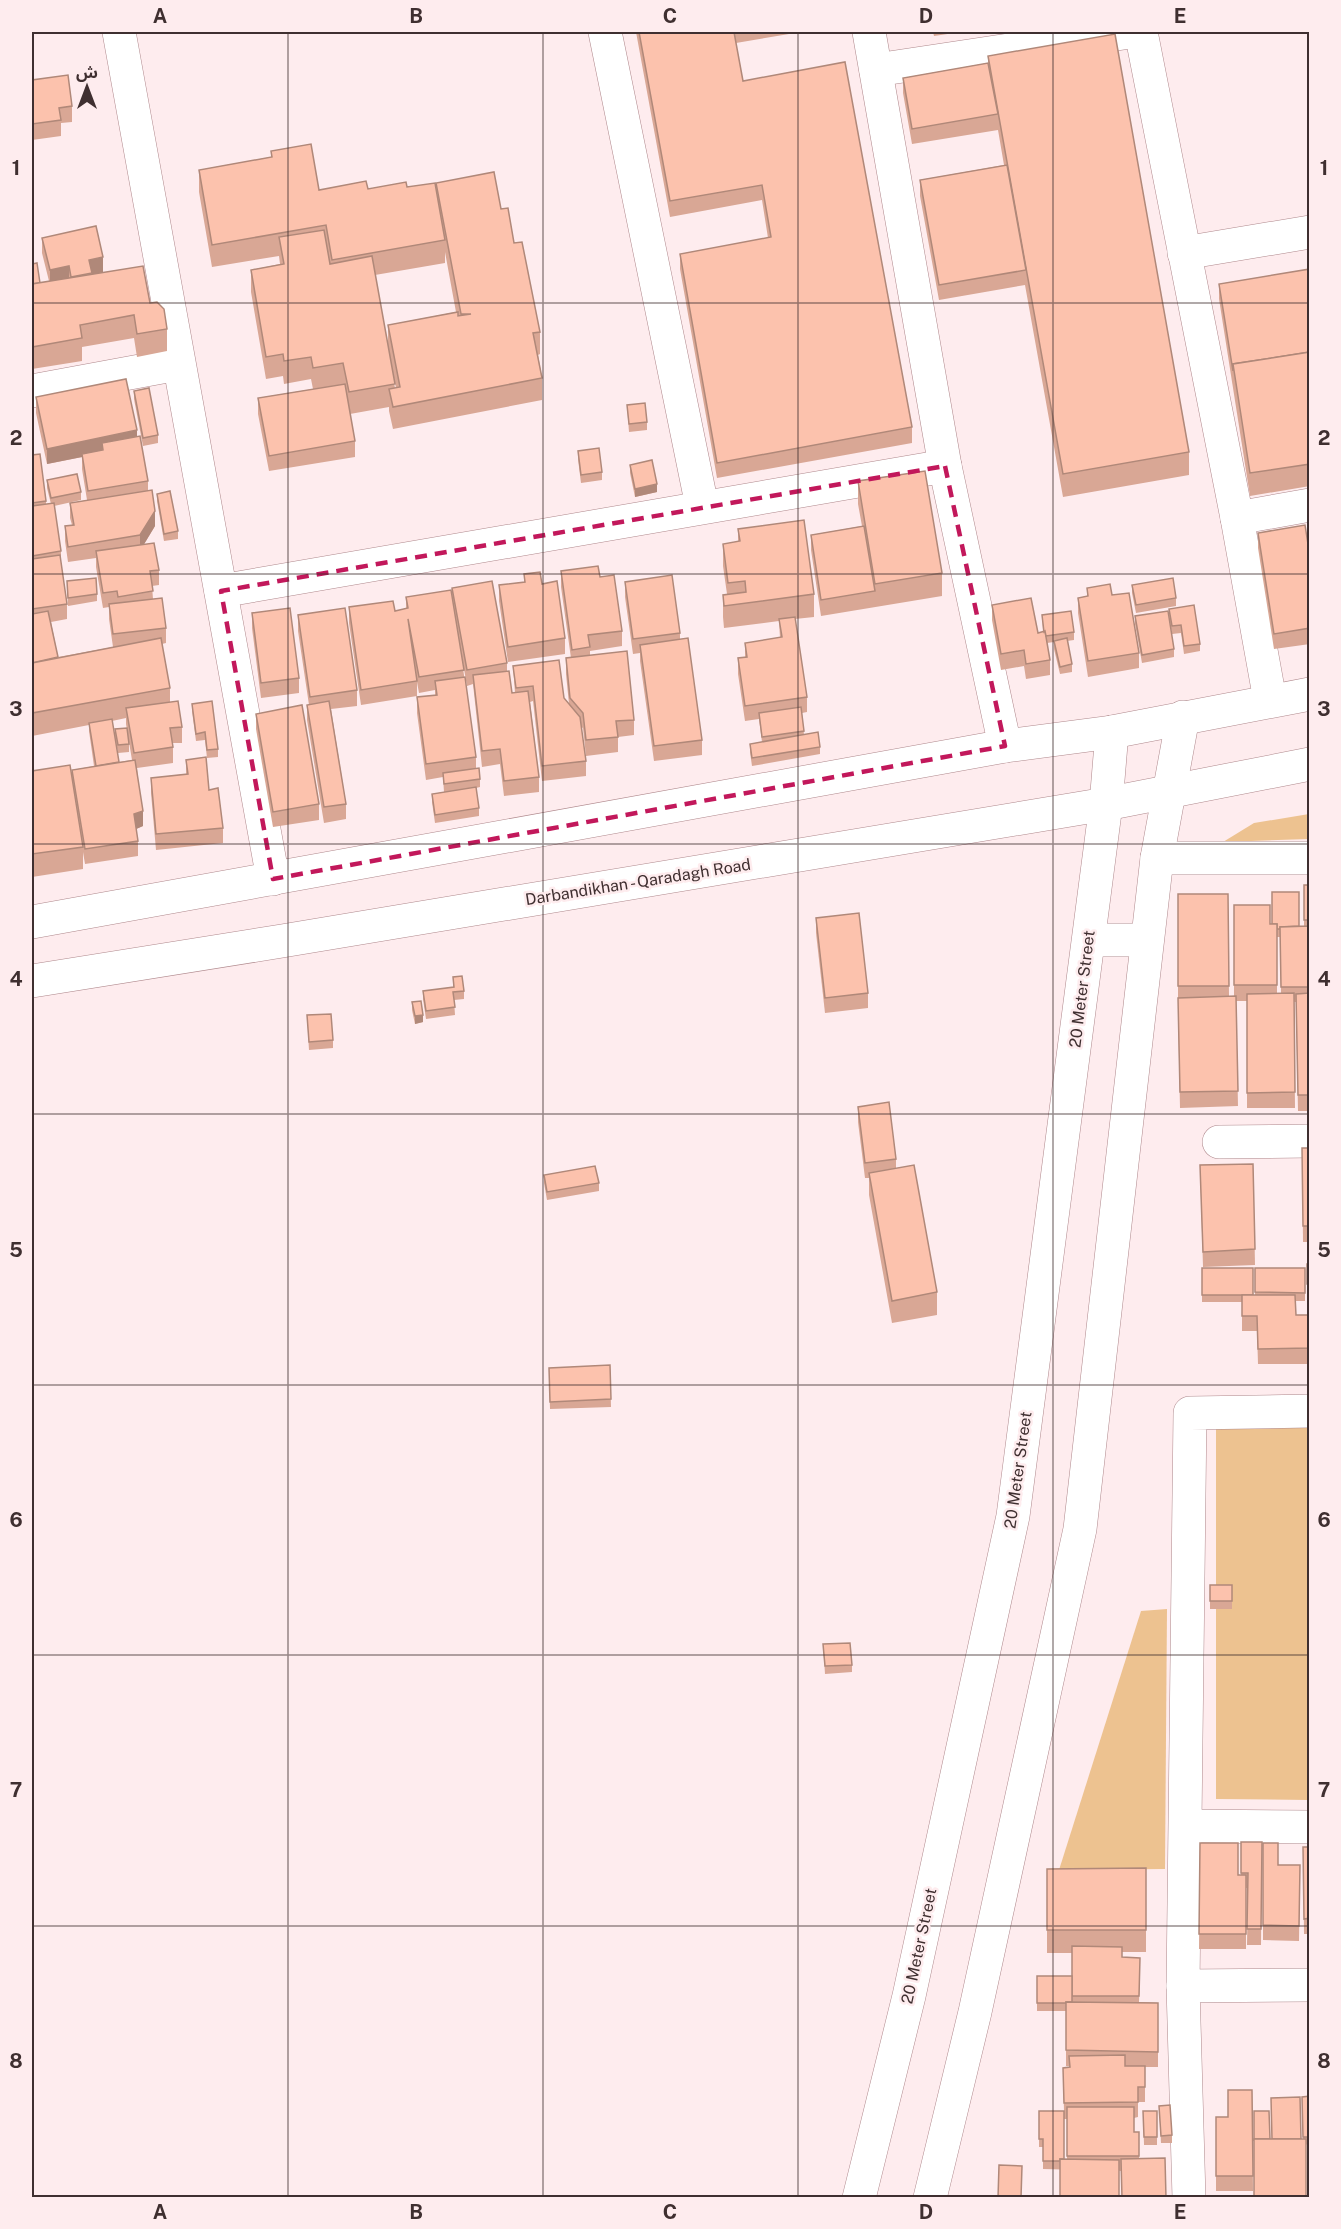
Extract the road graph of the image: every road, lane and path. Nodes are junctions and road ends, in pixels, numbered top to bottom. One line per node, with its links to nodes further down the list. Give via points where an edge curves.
1 (119, 32): 9 (main road)
2 (605, 32): 13 (main road)
3 (869, 32): 6 (main road)
4 (1130, 32): 6 (main road)
5 (1142, 32): 8 (main road)
6 (876, 70): 11 (main road)
7 (1310, 232): 8 (main road)
8 (1184, 253): 14 (main road)
9 (178, 364): 10 (main road); 15 (main road)
10 (32, 391)
11 (945, 466): 13 (main road); 20 (main road)
12 (1310, 505): 14 (main road)
13 (702, 506): 15 (main road)
14 (1237, 518): 17 (main road)
15 (221, 591): 26 (main road)
16 (1310, 694): 17 (main road)
17 (1270, 700): 18 (main road)
18 (1183, 717): 19 (main road); 22 (main road)
19 (1112, 732): 20 (main road); 23 (main road, 20 Meter Street)
20 (1005, 746): 26 (main road)
21 (1310, 764): 22 (main road, Darbandikhan - Qaradagh Road)
22 (1171, 790): 23 (main road, Darbandikhan - Qaradagh Road); 24 (main road)
23 (1106, 804): 28 (main road, 20 Meter Street); 30 (main road, Darbandikhan - Qaradagh Road)
24 (1157, 858): 25 (main road); 29 (main road)
25 (1310, 858)
26 (273, 879): 27 (main road)
27 (32, 922)
28 (1089, 940): 29 (main road); 38 (main road, 20 Meter Street, via 1013,1516 909,1996)
29 (1148, 940): 39 (main road, via 1080,1529 975,2012)
30 (32, 981)
31 (1310, 1141): 32 (main road)
32 (1220, 1142)
33 (1310, 1411): 34 (main road, via 1190,1413)
34 (1186, 1826): 35 (main road); 37 (main road)
35 (1310, 1827)
36 (1310, 1984): 37 (main road)
37 (1183, 1986): 40 (main road)
38 (859, 2198)
39 (930, 2198)
40 (1189, 2198)

